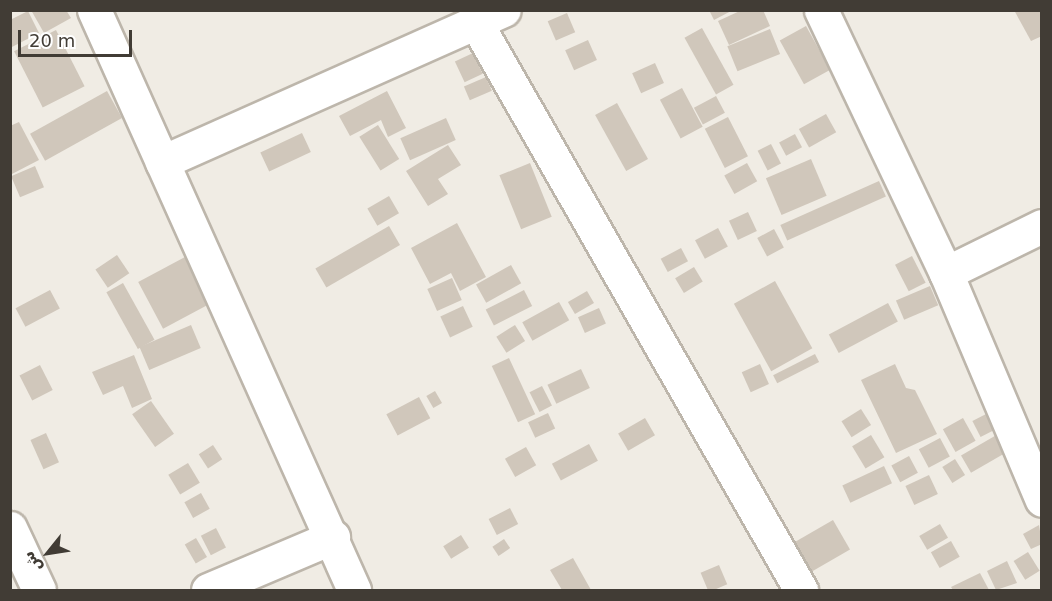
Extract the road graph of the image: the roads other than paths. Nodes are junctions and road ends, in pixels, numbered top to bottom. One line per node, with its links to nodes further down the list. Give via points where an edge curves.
1 (94, 10): 4 (street)
2 (821, 10): 6 (street)
3 (490, 17): 4 (street); 13 (street)
4 (162, 162): 9 (street)
5 (1041, 226): 6 (street)
6 (946, 273): 7 (street)
7 (1041, 500)
8 (10, 528): 10 (street)
9 (333, 537): 11 (street); 12 (street)
10 (39, 591)
11 (208, 591)
12 (354, 591)
13 (801, 591)

